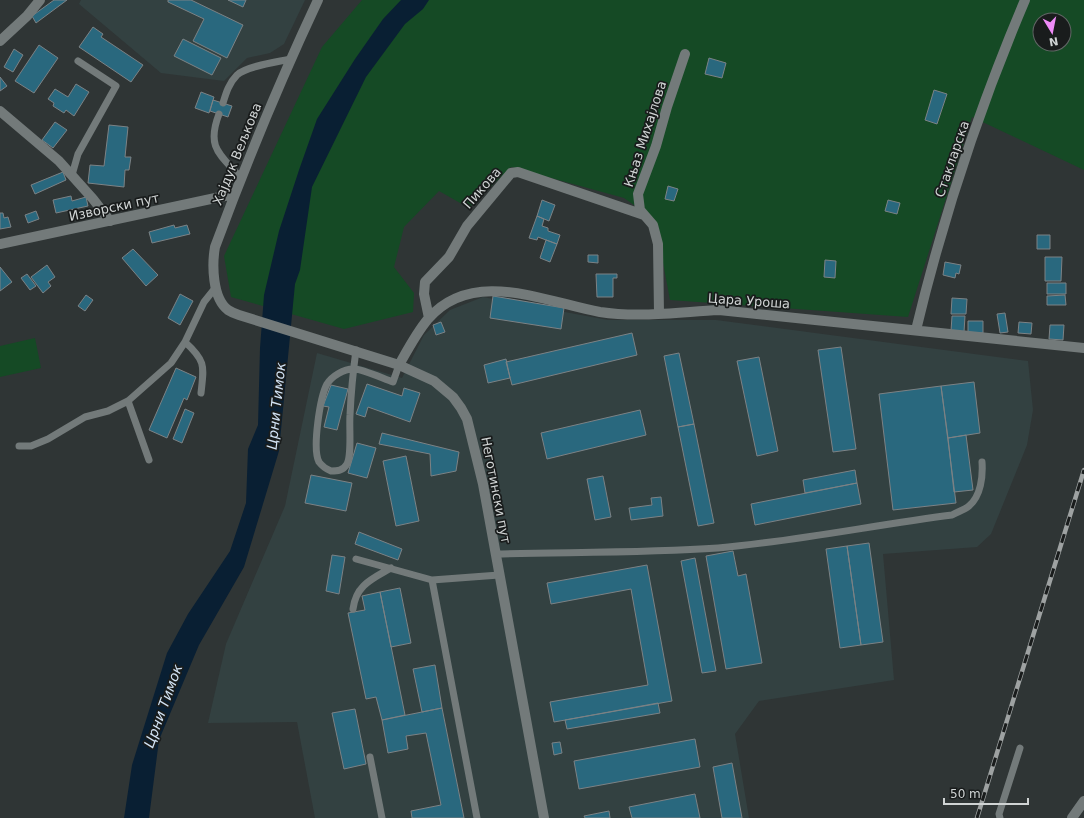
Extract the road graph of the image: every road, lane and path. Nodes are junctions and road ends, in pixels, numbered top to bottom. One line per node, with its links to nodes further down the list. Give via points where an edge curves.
1 (40, 0): 4 (street)
2 (318, 0): 6 (street, Хајдук Вељкова)
3 (1025, 0): 21 (street, Стакларска, via 978,124 939,240)
4 (0, 41)
5 (685, 54): 14 (street, Књаз Михајлова, via 638,194 638,203)
6 (291, 59): 8 (lane, via 238,74 230,84); 12 (street, Хајдук Вељкова)
7 (78, 61): 11 (lane, via 116,86 78,154)
8 (223, 104)
9 (0, 111): 11 (street)
10 (219, 114): 12 (lane, via 212,138 216,150)
11 (72, 175): 15 (street)
12 (241, 178): 13 (street, Хајдук Вељкова)
13 (234, 194): 15 (street, Изворски пут); 17 (street, Хајдук Вељкова, via 215,247 213,258)
14 (644, 215): 18 (street, Књаз Михајлова, via 653,225 658,244); 20 (street, Пикова, via 518,172 511,173 467,226 443,265 425,282 424,294)
15 (110, 221): 16 (street, Изворски пут)
16 (0, 244)
17 (216, 287): 19 (street, Хајдук Вељкова, via 223,304 228,310); 22 (lane, via 204,302)
18 (660, 313): 20 (street, Цара Уроша, via 601,312 523,295 486,291 454,298); 21 (street, Цара Уроша, via 719,310)
19 (239, 315): 24 (street, Неготински пут)
20 (429, 318): 25 (street, Цара Уроша)
21 (916, 330): 23 (street, Цара Уроша)
22 (185, 342): 27 (lane, via 202,359); 28 (lane, via 171,363)
23 (1084, 348)
24 (356, 350): 25 (street, Неготински пут); 26 (lane)
25 (399, 365): 26 (lane, via 393,382); 32 (street, Неготински пут, via 434,381 443,388 468,419)
26 (354, 368): 26 (lane, via 336,374 327,384 317,422 318,461 331,471 343,468 349,457)
27 (201, 393)
28 (128, 401): 29 (lane, via 108,412 85,417 48,439 31,446); 30 (lane)
29 (19, 446)
30 (149, 460)
31 (982, 462): 32 (lane, via 983,476 978,492 969,506 952,515 720,548)
32 (495, 554): 35 (street, Неготински пут)
33 (356, 559): 34 (lane)
34 (391, 568): 36 (lane); 37 (lane, via 364,585 356,594)
35 (499, 575): 36 (lane); 43 (street, Неготински пут)
36 (432, 580): 42 (lane)
37 (353, 609)
38 (1020, 748): 44 (lane, via 999,814)
39 (370, 758): 41 (lane)
40 (1084, 801): 45 (street)
41 (382, 818)
42 (477, 818)
43 (544, 818)
44 (1000, 818)
45 (1072, 818)

